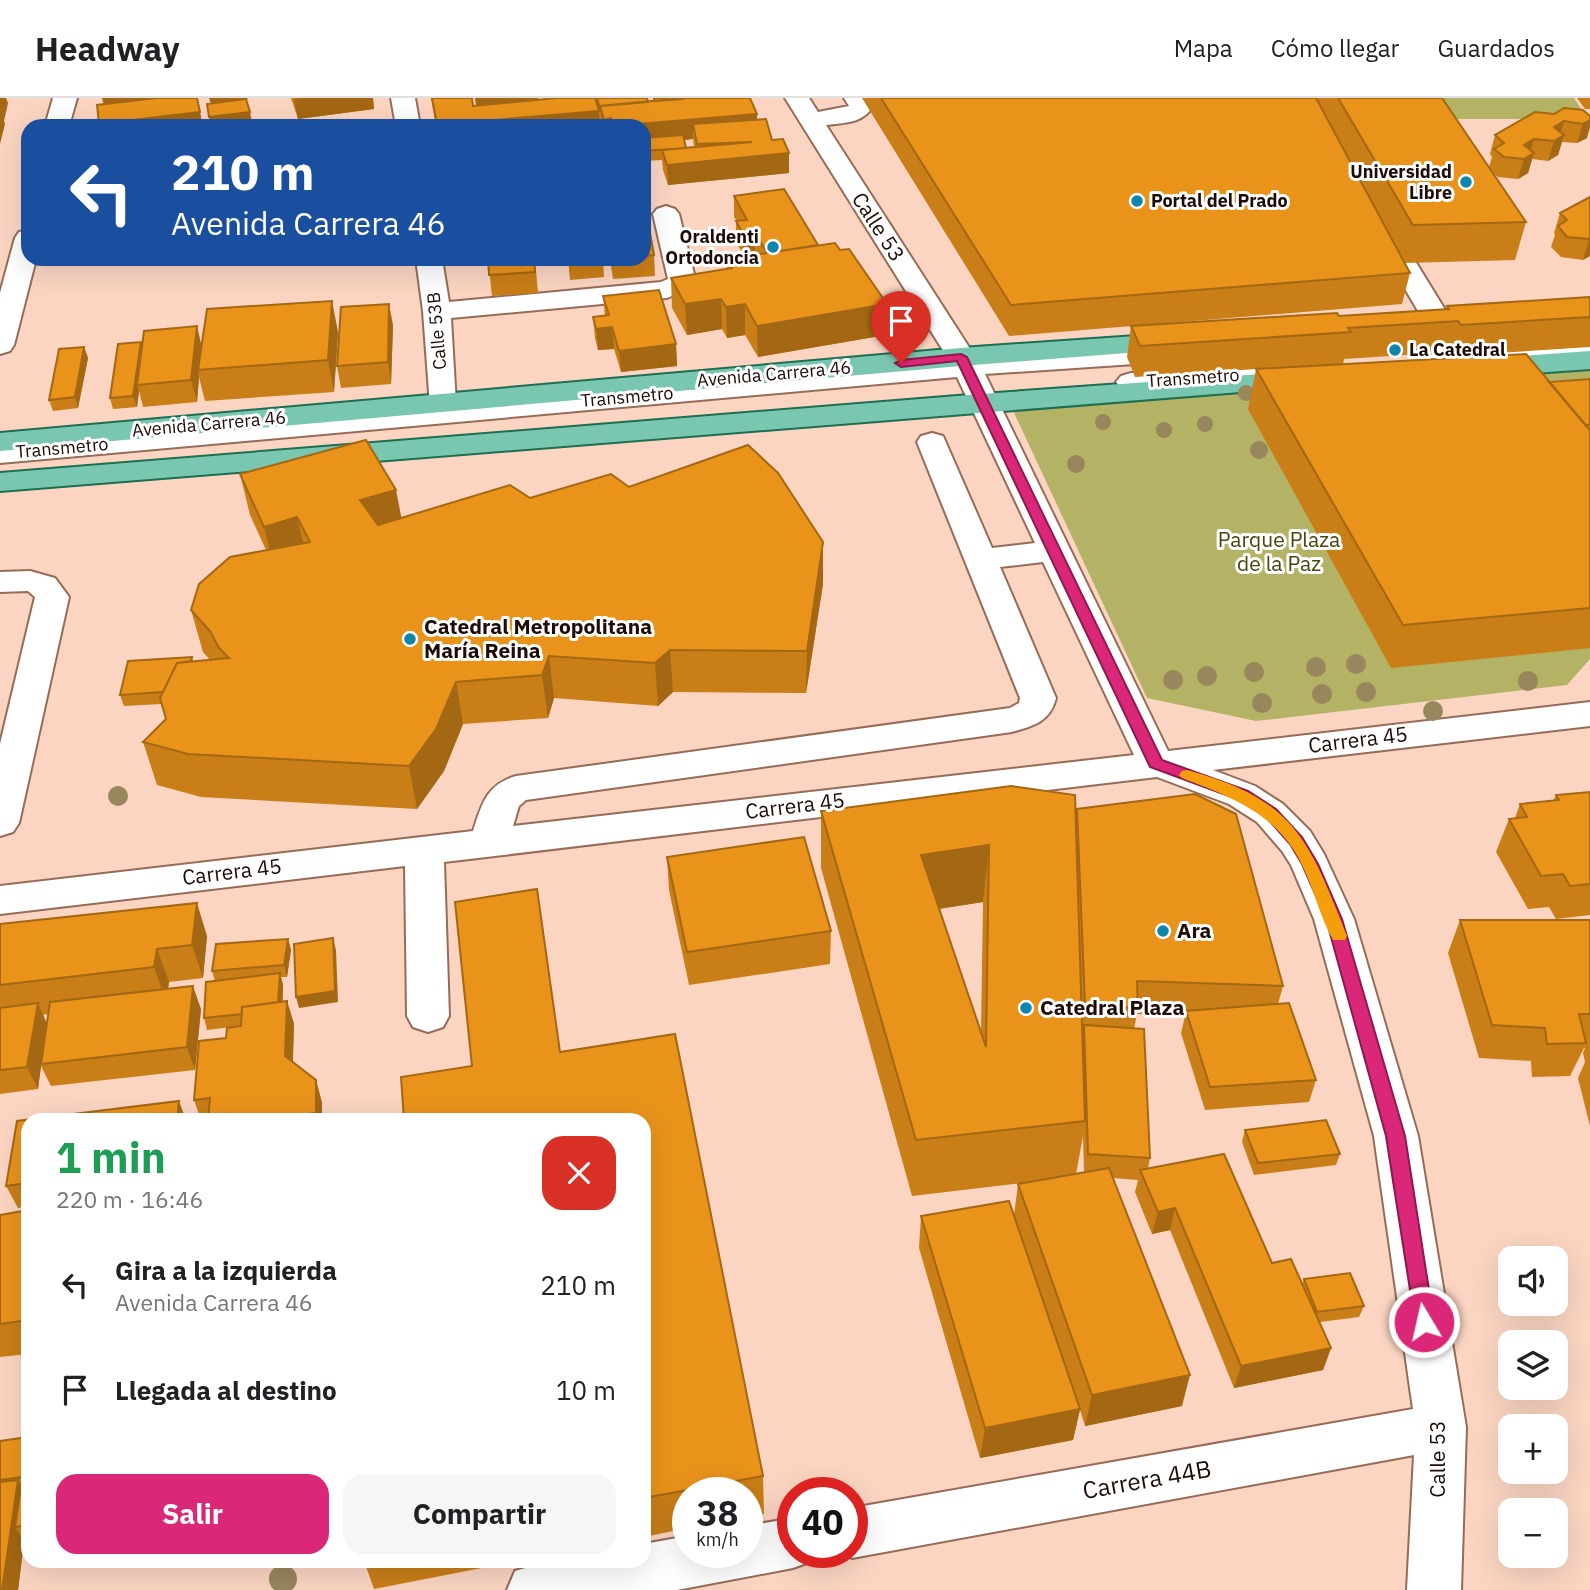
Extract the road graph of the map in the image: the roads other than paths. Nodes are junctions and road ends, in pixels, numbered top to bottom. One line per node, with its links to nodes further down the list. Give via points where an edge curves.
1 (65, 98): 5 (street)
2 (403, 98): 6 (street)
3 (856, 98): 4 (street, via 861,106 848,115)
4 (803, 109): 20 (street, Calle 53)
5 (59, 119)
6 (407, 119)
7 (1371, 210): 14 (street)
8 (666, 214): 11 (street, via 682,282 667,290)
9 (21, 265): 15 (street)
10 (430, 266): 11 (street, Calle 53B)
11 (437, 311): 21 (street, Calle 53B)
12 (1590, 323): 13 (street)
13 (1499, 329)
14 (1431, 338): 17 (street); 18 (main road)
15 (0, 345)
16 (1205, 345): 20 (street, Transmetro)
17 (1590, 349)
18 (1590, 360)
19 (1330, 373): 20 (street, Transmetro)
20 (972, 380): 21 (main road, Avenida Carrera 46); 24 (street, Transmetro); 25 (street, Transmetro); 26 (main road, Avenida Carrera 46); 27 (street, Calle 53)
21 (442, 403): 22 (main road, Avenida Carrera 46)
22 (0, 442)
23 (932, 442): 28 (street)
24 (0, 454)
25 (0, 470)
26 (0, 482)
27 (1054, 551): 28 (street); 31 (street, Calle 53)
28 (981, 559): 33 (street, via 1038,698 1036,709 1028,716 516,789 502,799)
29 (0, 582): 32 (street, via 33,581 46,587 52,597)
30 (1590, 714): 31 (street, Carrera 45)
31 (1156, 763): 33 (street, Carrera 45); 37 (street, Calle 53, via 1242,795 1270,813 1310,864 1334,919 1396,1136)
32 (0, 823)
33 (489, 842): 34 (street, Carrera 45)
34 (424, 850): 35 (street, Carrera 45); 36 (street)
35 (0, 900)
36 (428, 1016)
37 (1441, 1427): 38 (street, Carrera 44B); 41 (street, Calle 53)
38 (868, 1530)
39 (672, 1565): 40 (street)
40 (534, 1590)
41 (1434, 1590)

